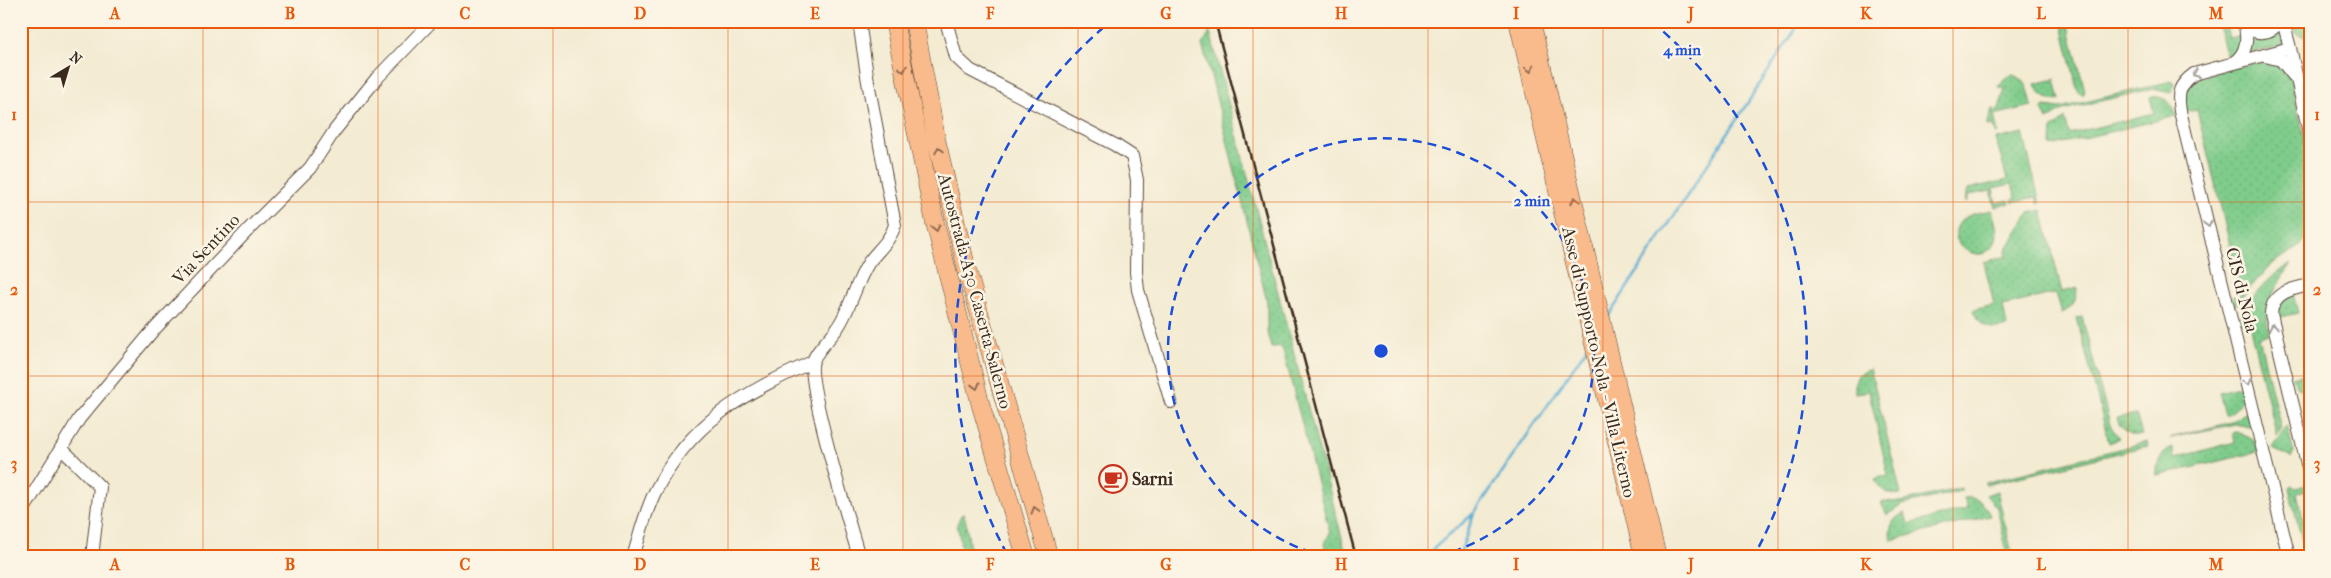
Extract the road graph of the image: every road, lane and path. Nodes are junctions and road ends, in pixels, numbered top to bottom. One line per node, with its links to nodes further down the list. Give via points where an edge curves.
1 (432, 21): 20 (street, Via Sentino, via 378,78 306,171 150,334 80,419)
2 (859, 21): 17 (street, via 895,225 891,238 869,263 837,328)
3 (894, 21): 27 (highway, Autostrada A30 Caserta-Salerno, one-way to 27, via 935,223 981,406)
4 (914, 21): 28 (highway, Autostrada A30 Caserta-Salerno, one-way to 4, via 967,270 937,143)
5 (946, 21): 19 (street, via 956,57 970,70 1132,156 1137,180 1138,290)
6 (1518, 21): 15 (highway, Asse di Supporto Nola - Villa Literno, one-way to 15)
7 (1532, 21): 15 (highway, Asse di Supporto Nola - Villa Literno, one-way to 7)
8 (2244, 21): 9 (street, via 2251,29 2264,33); 12 (street, via 2247,45 2242,55)
9 (2282, 21): 10 (street)
10 (2290, 48): 11 (street, CIS di Nola); 13 (street)
11 (2265, 56): 12 (street, CIS di Nola); 13 (street, via 2281,60)
12 (2231, 64): 30 (street, CIS di Nola, one-way to 30, via 2194,74 2181,86 2178,98)
13 (2295, 78): 14 (street)
14 (2310, 137)
15 (1584, 271): 18 (highway, Asse di Supporto Nola - Villa Literno)
16 (2310, 284): 21 (street, CIS di Nola, one-way to 16, via 2271,314 2275,300 2282,293)
17 (812, 362): 25 (street, via 756,390 710,419 694,436 672,463 655,492); 26 (street, via 818,407)
18 (1613, 393): 23 (highway, Asse di Supporto Nola - Villa Literno); 29 (highway, Asse di Supporto Nola - Villa Literno)
19 (1171, 402)
20 (61, 448): 22 (street, Via Sentino); 24 (street, via 100,487)
21 (2310, 476)
22 (21, 514)
23 (1642, 551)
24 (92, 557)
25 (633, 557)
26 (860, 557)
27 (1026, 557)
28 (1049, 557)
29 (1657, 557)
30 (2289, 557)

